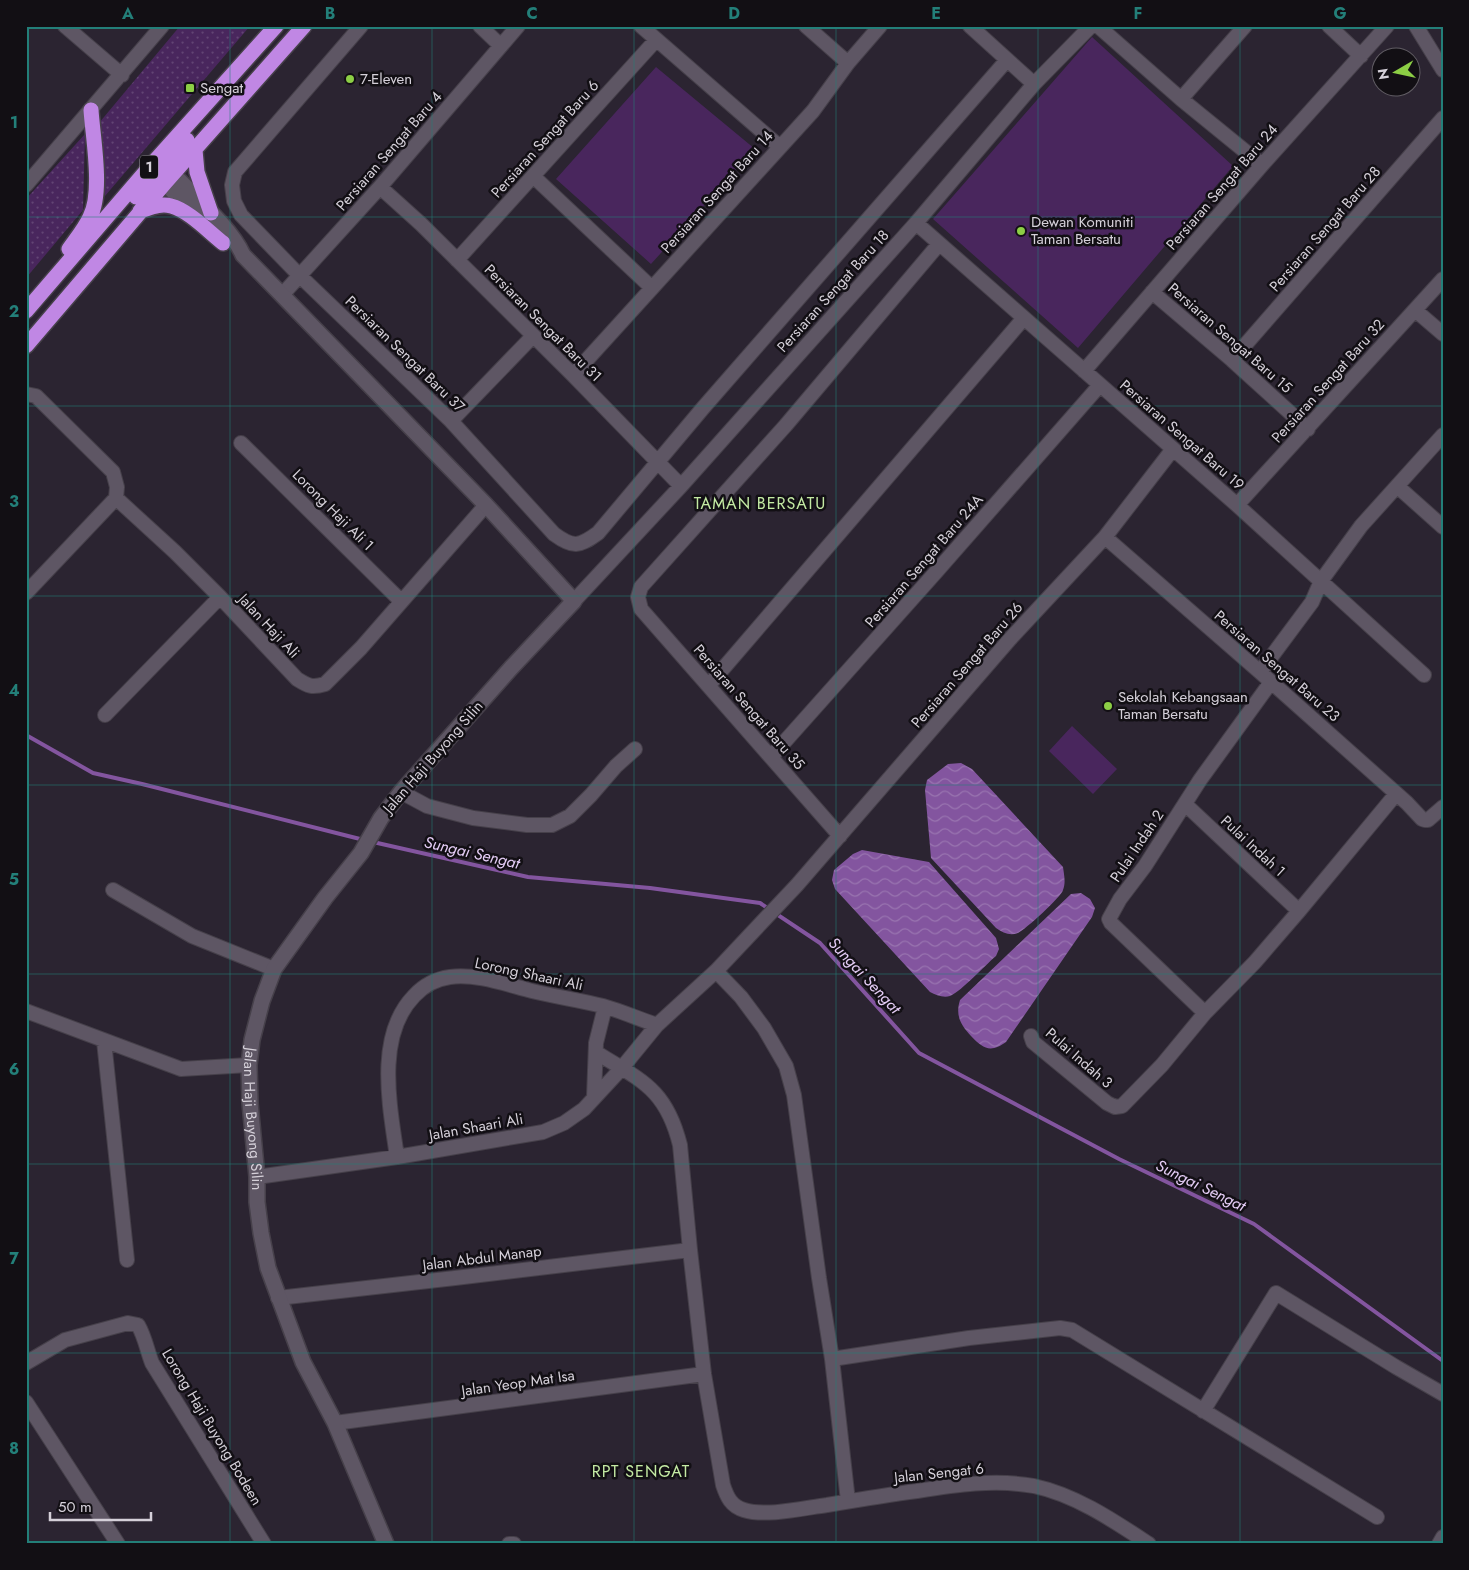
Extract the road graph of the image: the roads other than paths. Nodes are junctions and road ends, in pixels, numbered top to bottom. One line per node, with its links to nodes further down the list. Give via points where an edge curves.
1 (65, 26): 24 (street)
2 (162, 26): 24 (street)
3 (276, 26): 32 (highway, via 251,65 176,153); 43 (highway, 1)
4 (304, 26): 30 (highway, 1)
5 (361, 26): 44 (street, Persiaran Sengat Baru 37, via 235,172 232,185 234,201 241,215)
6 (480, 26): 19 (street)
7 (518, 26): 19 (street, Persiaran Sengat Baru 4)
8 (641, 26): 18 (street)
9 (806, 26): 22 (street)
10 (880, 26): 22 (street, Persiaran Sengat Baru 14)
11 (970, 26): 21 (street)
12 (1091, 26): 25 (street, Persiaran Sengat Baru 18)
13 (1098, 26): 26 (street)
14 (1245, 26): 26 (street)
15 (1329, 26): 20 (street)
16 (1387, 26): 20 (street, Persiaran Sengat Baru 24)
17 (1416, 26): 23 (street)
18 (656, 40): 29 (street); 33 (street, Persiaran Sengat Baru 6)
19 (501, 46): 35 (street, Persiaran Sengat Baru 4)
20 (1360, 56): 31 (street, Persiaran Sengat Baru 24)
21 (1007, 60): 25 (street); 65 (street)
22 (848, 62): 29 (street, Persiaran Sengat Baru 14, via 813,111)
23 (1443, 70)
24 (122, 75): 27 (street)
25 (1034, 84): 38 (street, Persiaran Sengat Baru 18)
26 (1181, 99): 31 (street)
27 (91, 110): 34 (street); 43 (highway, via 97,180 95,205 63,260)
28 (1443, 118): 55 (street, Persiaran Sengat Baru 28)
29 (780, 148): 46 (street, Persiaran Sengat Baru 14)
30 (195, 150): 32 (highway, 1); 37 (highway, via 197,172)
31 (1262, 165): 47 (street, Persiaran Sengat Baru 24)
32 (167, 176): 36 (highway, 1); 37 (street); 39 (street); 43 (highway, via 145,187 91,249)
33 (533, 176): 42 (street, Persiaran Sengat Baru 6); 46 (street)
34 (26, 185)
35 (380, 187): 42 (street, Persiaran Sengat Baru 31); 44 (street, Persiaran Sengat Baru 4)
36 (140, 212): 39 (highway, via 154,206 171,206 184,212); 54 (highway, 1)
37 (211, 212): 41 (street)
38 (916, 223): 40 (street, Persiaran Sengat Baru 19); 66 (street, Persiaran Sengat Baru 18)
39 (223, 243): 41 (street, via 231,252)
40 (939, 244): 51 (street, Persiaran Sengat Baru 19); 81 (street, Persiaran Sengat Baru 35, via 786,425 641,587 638,597 641,609)
41 (243, 255): 48 (street)
42 (457, 260): 53 (street, Persiaran Sengat Baru 31)
43 (59, 273): 50 (highway, 1)
44 (300, 275): 48 (street, Persiaran Sengat Baru 4); 60 (street, Persiaran Sengat Baru 37)
45 (1443, 279): 49 (street, Persiaran Sengat Baru 32)
46 (652, 288): 57 (street, Persiaran Sengat Baru 14)
47 (1152, 292): 55 (street, Persiaran Sengat Baru 15); 56 (street, Persiaran Sengat Baru 24)
48 (282, 295): 69 (street)
49 (1415, 310): 52 (street); 61 (street, Persiaran Sengat Baru 32)
50 (26, 312)
51 (1024, 318): 56 (street, Persiaran Sengat Baru 19); 81 (street)
52 (1443, 334)
53 (533, 336): 57 (street, Persiaran Sengat Baru 31); 60 (street)
54 (26, 346)
55 (1232, 360): 61 (street, Persiaran Sengat Baru 15)
56 (1084, 370): 58 (street, Persiaran Sengat Baru 19)
57 (573, 375): 65 (street, Persiaran Sengat Baru 31)
58 (1100, 385): 64 (street, Persiaran Sengat Baru 19); 84 (street, Persiaran Sengat Baru 24A)
59 (26, 394): 68 (street, via 36,396 113,472)
60 (451, 421): 65 (street, Persiaran Sengat Baru 37, via 554,534 566,543 577,545 598,533)
61 (1308, 429): 70 (street, Persiaran Sengat Baru 32)
62 (1443, 434): 67 (street)
63 (241, 443): 76 (street, Lorong Haji Ali 1)
64 (1173, 449): 70 (street, Persiaran Sengat Baru 19); 72 (street, Persiaran Sengat Baru 26)
65 (657, 461): 66 (street, Persiaran Sengat Baru 31)
66 (681, 486): 77 (street, Persiaran Sengat Baru 18)
67 (1397, 486): 71 (street); 73 (street, via 1361,526)
68 (116, 498): 74 (street); 75 (street, Jalan Haji Ali)
69 (486, 505): 76 (street, Jalan Haji Ali); 77 (street)
70 (1237, 505): 73 (street, Persiaran Sengat Baru 19)
71 (1442, 525)
72 (1105, 537): 78 (street, Persiaran Sengat Baru 23); 89 (street, Persiaran Sengat Baru 26, via 1010,638)
73 (1320, 580): 78 (street, via 1312,602); 79 (street, Persiaran Sengat Baru 19)
74 (26, 593)
75 (220, 597): 76 (street, Jalan Haji Ali, via 297,679 308,686 325,684); 82 (street)
76 (401, 601)
77 (574, 601): 85 (street, Jalan Haji Buyong Silin)
78 (1260, 672): 80 (street, Persiaran Sengat Baru 23)
79 (1424, 676)
80 (1271, 682): 86 (street, Persiaran Sengat Baru 23); 87 (street, Pulai Indah 2)
81 (709, 685): 84 (street, Persiaran Sengat Baru 35)
82 (105, 714)
83 (635, 749): 85 (street, via 570,816 552,825 473,818 427,806)
84 (771, 757): 89 (street, Persiaran Sengat Baru 35)
85 (401, 792): 92 (street, Jalan Haji Buyong Silin, via 361,853)
86 (1396, 794): 88 (street, Persiaran Sengat Baru 23, via 1425,820); 91 (street)
87 (1185, 804): 91 (street, Pulai Indah 1); 96 (street, Pulai Indah 2, via 1109,919)
88 (1443, 807)
89 (840, 836): 93 (street, Persiaran Sengat Baru 26)
90 (113, 890): 92 (street, via 192,936)
91 (1299, 911): 96 (street)
92 (274, 969): 101 (street, Jalan Haji Buyong Silin, via 262,1001)
93 (716, 971): 97 (street, Jalan Shaari Ali); 109 (street, via 751,1010 786,1066 796,1104)
94 (605, 1007): 97 (street, Lorong Shaari Ali); 100 (street); 104 (street, Lorong Shaari Ali, via 469,977 451,977 420,989 395,1025 390,1049 391,1113)
95 (26, 1012): 99 (street)
96 (1205, 1013): 98 (street, Pulai Indah 3, via 1162,1065 1122,1106 1115,1107 1032,1042)
97 (657, 1025): 102 (street, Jalan Shaari Ali)
98 (1031, 1036)
99 (104, 1041): 101 (street, via 181,1069); 107 (street)
100 (596, 1053): 102 (street); 103 (street)
101 (249, 1065): 105 (street, Jalan Haji Buyong Silin)
102 (622, 1069): 103 (street, Jalan Shaari Ali); 106 (street, via 643,1082 662,1100 674,1123 680,1145)
103 (594, 1097): 104 (street, Jalan Shaari Ali, via 574,1117 543,1132)
104 (397, 1157): 105 (street, Jalan Shaari Ali)
105 (257, 1177): 108 (street, Jalan Haji Buyong Silin, via 261,1233)
106 (690, 1250): 108 (street, Jalan Abdul Manap); 111 (street)
107 (127, 1260)
108 (278, 1298): 115 (street, Jalan Haji Buyong Silin, via 303,1362)
109 (832, 1359): 114 (street, via 1060,1328 1072,1330); 116 (street)
110 (26, 1363): 120 (street, Lorong Haji Buyong Bodeen, via 65,1340 128,1323 138,1325 152,1362)
111 (704, 1374): 115 (street, Jalan Yeop Mat Isa); 116 (street, Jalan Sengat 6, via 723,1485 731,1503 743,1510 759,1513)
112 (1443, 1394): 114 (street, via 1276,1293)
113 (26, 1402): 119 (street)
114 (1203, 1411): 117 (street)
115 (335, 1424): 121 (street, Jalan Haji Buyong Silin)
116 (848, 1501): 124 (street, Jalan Sengat 6, via 977,1483 1034,1486 1082,1504)
117 (1377, 1517)
118 (1443, 1537): 125 (street)
119 (118, 1544)
120 (264, 1544)
121 (386, 1544)
122 (509, 1544): 123 (street)
123 (514, 1544)
124 (1149, 1544)
125 (1439, 1544)

